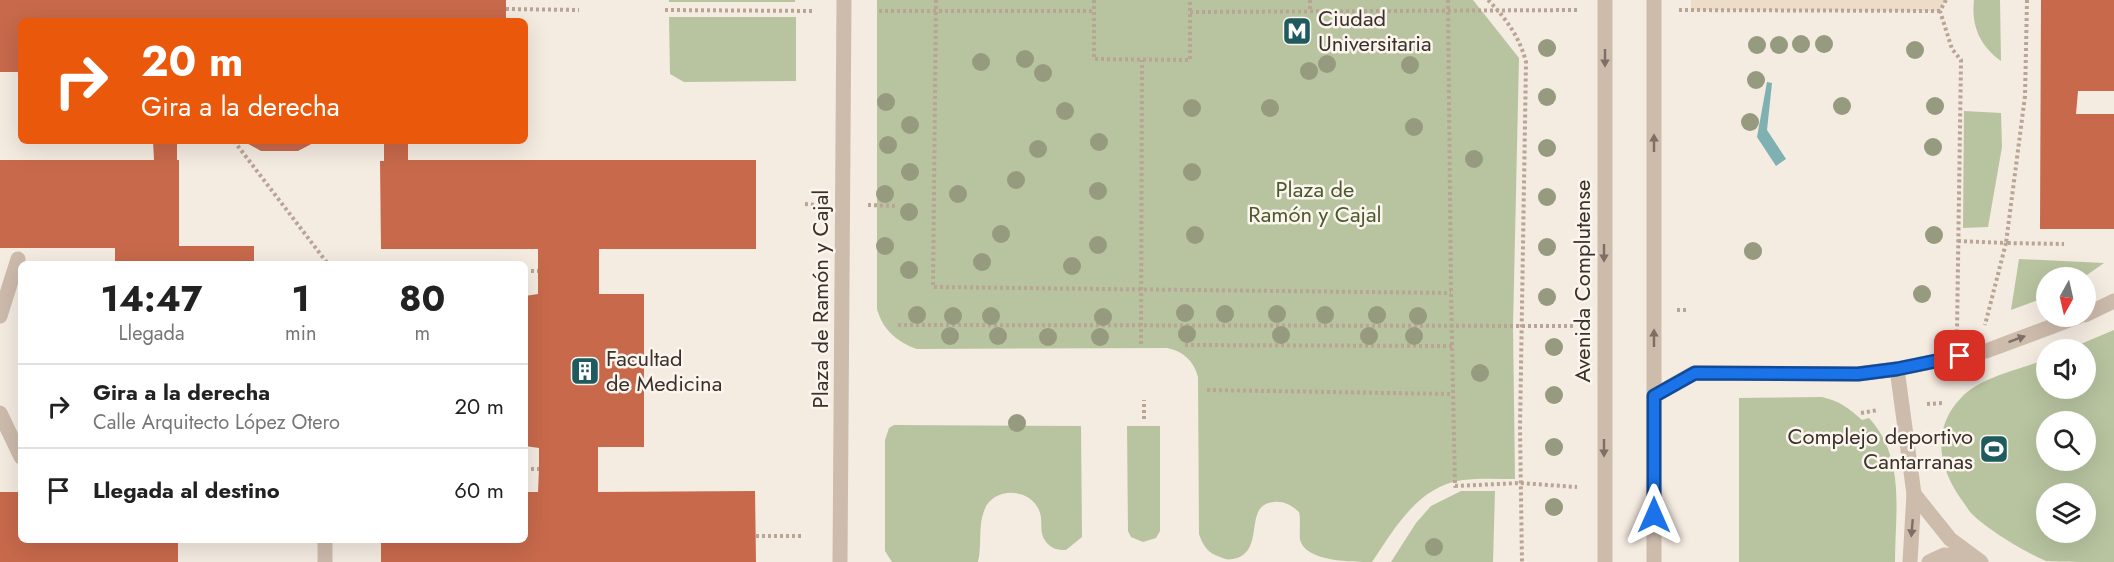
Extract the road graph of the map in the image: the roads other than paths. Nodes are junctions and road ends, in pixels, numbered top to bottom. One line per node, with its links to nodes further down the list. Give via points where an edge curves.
1 (844, 0): 17 (street, Plaza de Ramón y Cajal)
2 (1605, 0): 18 (street, Avenida Complutense, one-way to 18)
3 (1654, 0): 10 (street, one-way to 3)
4 (18, 259): 7 (street)
5 (2114, 301): 6 (street)
6 (2096, 310)
7 (0, 316)
8 (2050, 327): 9 (street, one-way to 8, via 1986,351)
9 (1897, 369): 10 (street, via 1858,374 1695,373); 13 (street)
10 (1654, 396): 19 (street)
11 (0, 413): 12 (street)
12 (18, 451)
13 (1914, 494): 15 (street, via 1950,539); 20 (street, one-way to 20)
14 (325, 543): 16 (street)
15 (1976, 559): 21 (street, via 1944,555)
16 (325, 562)
17 (840, 562)
18 (1605, 562)
19 (1654, 562)
20 (1910, 562)
21 (1929, 562)

